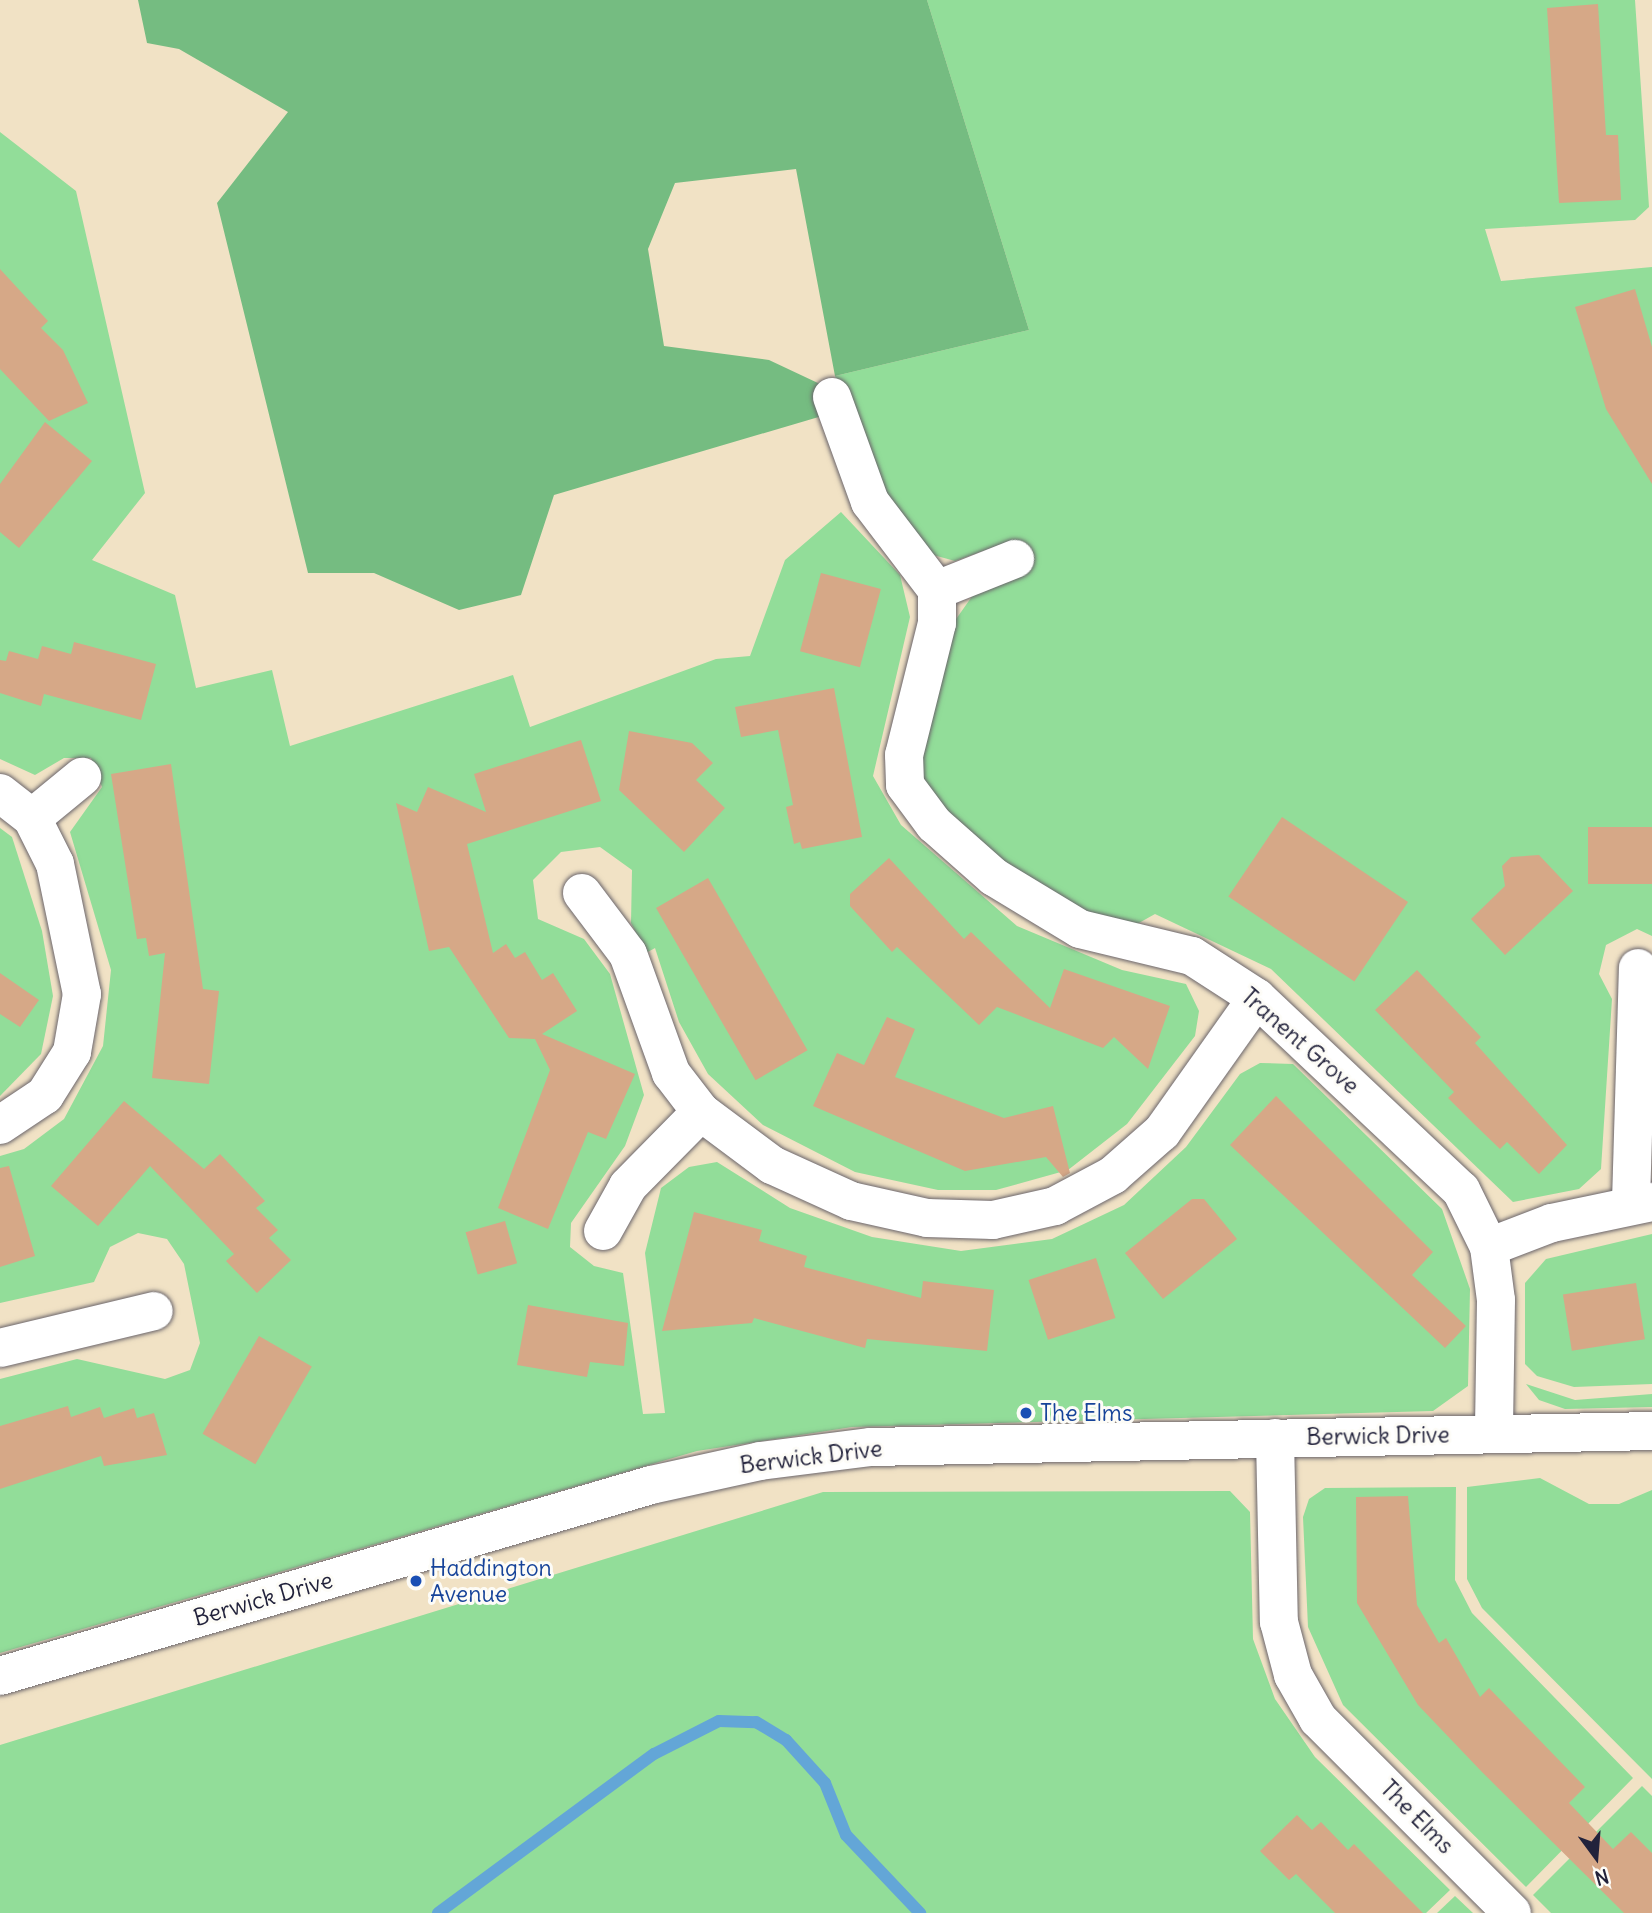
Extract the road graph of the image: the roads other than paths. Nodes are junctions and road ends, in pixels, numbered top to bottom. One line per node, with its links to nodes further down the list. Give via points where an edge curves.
1 (832, 397): 3 (street, via 870,502)
2 (1014, 559): 3 (street)
3 (937, 590): 9 (street, Tranent Grove, via 937,623 904,755 905,785 934,824 994,877 1080,929 1192,957)
4 (82, 777): 6 (street)
5 (0, 793): 6 (street)
6 (32, 818): 11 (street, via 55,864 82,994 72,1052 45,1094)
7 (582, 893): 10 (street, via 628,954 671,1073)
8 (1638, 968): 12 (street)
9 (1257, 998): 10 (street, via 1162,1132 1113,1175 1055,1206 993,1220 927,1218 852,1200 772,1165); 14 (street, Tranent Grove, via 1461,1190)
10 (701, 1112): 13 (street, via 628,1186)
11 (0, 1125)
12 (1641, 1202): 14 (street)
13 (603, 1231)
14 (1489, 1247): 18 (street, Tranent Grove, via 1496,1300)
15 (154, 1311): 16 (street)
16 (0, 1348)
17 (1652, 1431): 18 (street, Berwick Drive)
18 (1494, 1434): 19 (street, Berwick Drive)
19 (1275, 1438): 20 (street, Berwick Drive, via 871,1447 760,1461 651,1485); 21 (street, The Elms, via 1279,1622 1293,1675 1318,1719)
20 (0, 1676)
21 (1512, 1913)

